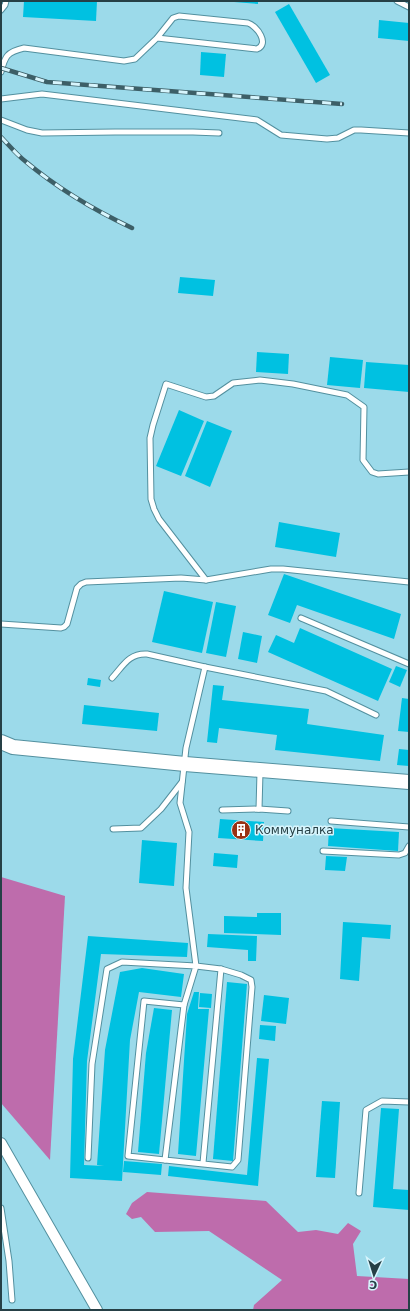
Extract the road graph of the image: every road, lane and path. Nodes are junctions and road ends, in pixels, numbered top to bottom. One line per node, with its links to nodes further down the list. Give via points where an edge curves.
1 (6, 1): 4 (lane)
2 (397, 1): 3 (lane)
3 (409, 7)
4 (1, 10)
5 (157, 38): 5 (lane, via 173,18 179,16 252,24 263,44 257,49); 6 (lane, via 135,59 124,61 24,48 6,57)
6 (1, 72)
7 (1, 99): 10 (lane, via 42,94 256,120 281,135 326,140 338,138 354,130)
8 (1, 120): 9 (lane, via 42,133)
9 (219, 133)
10 (409, 133)
11 (409, 472): 12 (lane, via 372,472 363,460 364,407 347,395 260,380 233,383 214,396 206,397 166,384 150,438 151,499 158,519)
12 (206, 580): 13 (lane, via 283,569); 15 (lane, via 181,578 86,582 77,588 64,627)
13 (409, 582)
14 (300, 618): 16 (lane)
15 (1, 624)
16 (409, 664)
17 (205, 667): 18 (lane, via 139,653 132,656); 19 (lane, via 326,691); 21 (lane, via 186,748)
18 (112, 678)
19 (376, 715)
20 (1, 742): 21 (main road, via 13,747)
21 (185, 764): 22 (main road); 23 (lane)
22 (260, 770): 24 (main road); 25 (lane)
23 (182, 782): 30 (lane, via 161,809 141,828); 33 (lane, via 180,803 188,832 186,888)
24 (409, 782)
25 (259, 809): 26 (lane); 27 (lane)
26 (222, 810)
27 (288, 811)
28 (331, 821): 29 (lane)
29 (409, 827)
30 (113, 829)
31 (409, 846): 32 (lane, via 405,853 399,856)
32 (323, 851)
33 (196, 966): 34 (lane); 35 (lane); 38 (lane, via 122,962 108,969 92,1064)
34 (221, 969): 40 (lane); 40 (lane, via 251,980 252,987 238,1160 232,1167)
35 (184, 1005): 39 (lane); 39 (lane, via 144,1001 128,1156)
36 (409, 1102): 41 (lane, via 382,1101 366,1110)
37 (1, 1143): 44 (street)
38 (88, 1158)
39 (165, 1160): 40 (lane)
40 (203, 1163)
41 (359, 1193)
42 (1, 1208): 43 (lane)
43 (12, 1300)
44 (97, 1310)

